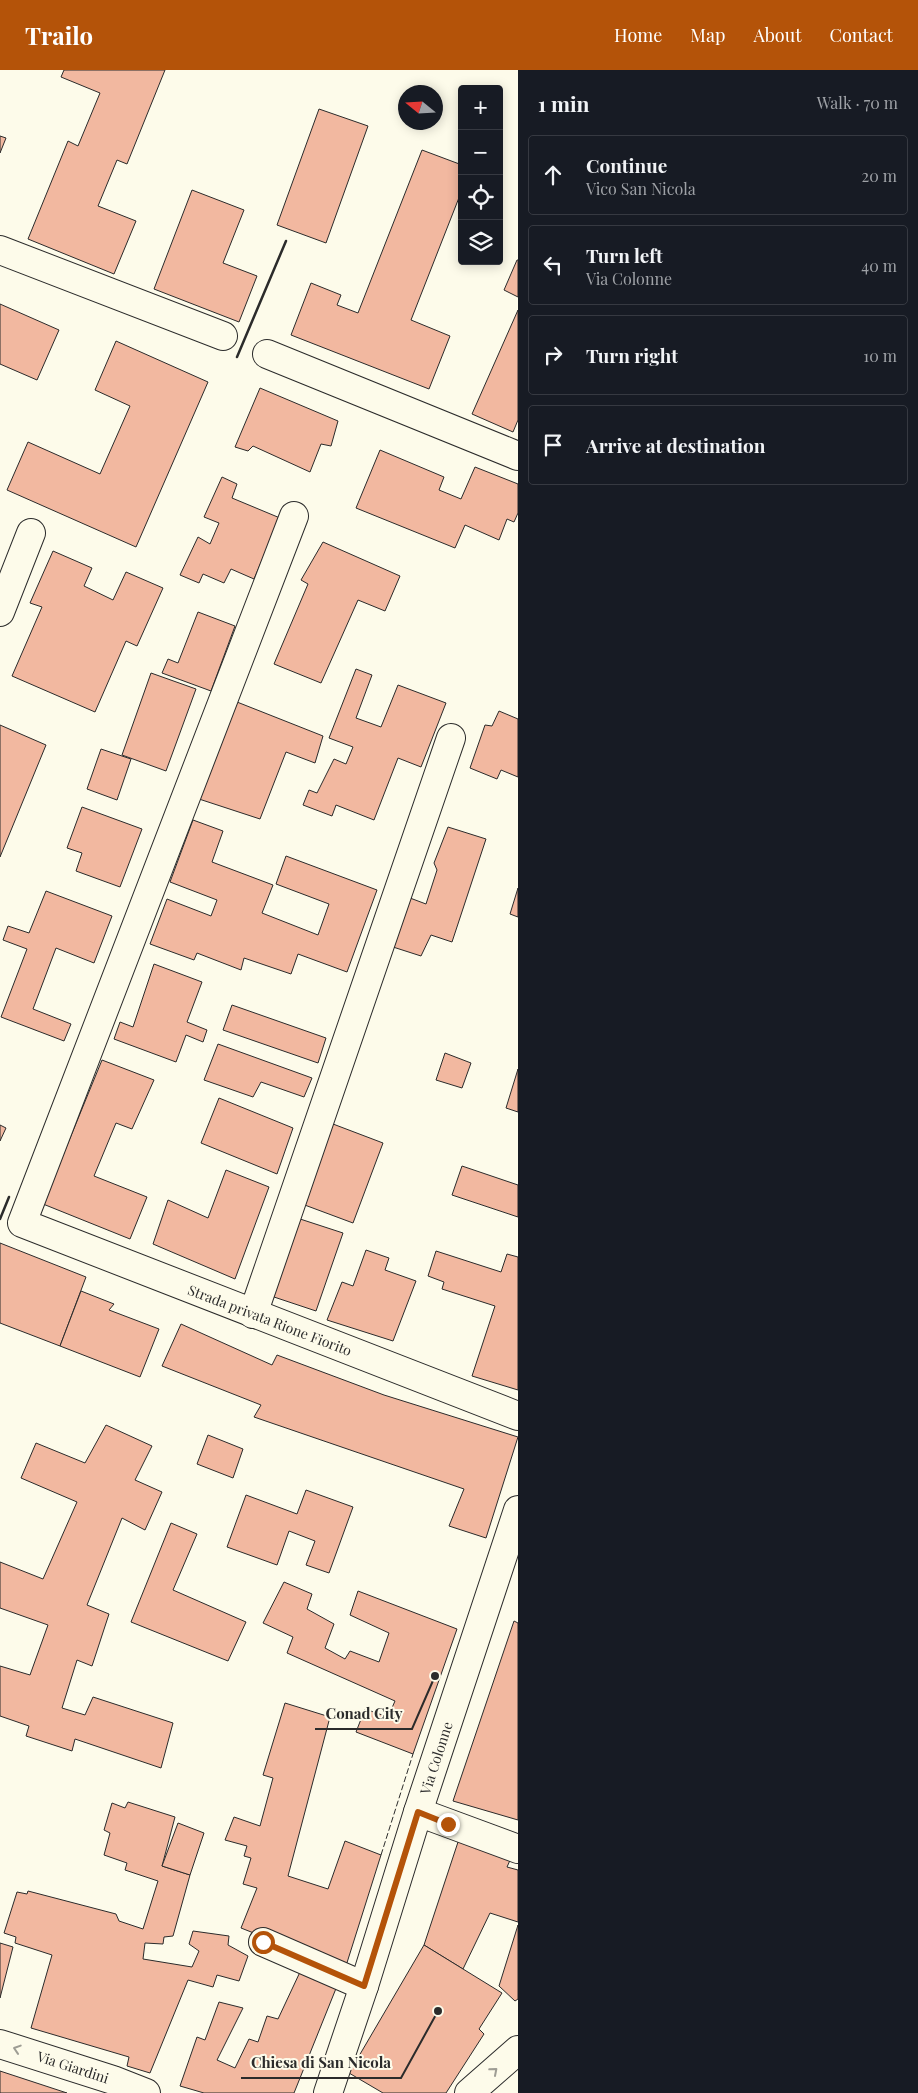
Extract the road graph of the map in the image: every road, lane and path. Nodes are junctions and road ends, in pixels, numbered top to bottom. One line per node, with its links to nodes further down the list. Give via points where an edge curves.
1 (0, 250): 2 (street)
2 (223, 336)
3 (267, 354): 4 (street)
4 (518, 456)
5 (294, 516): 9 (street, Strada privata Rione Fiorito, via 22,1223)
6 (31, 533): 7 (street)
7 (0, 612)
8 (451, 738): 9 (street)
9 (253, 1314): 10 (street, Strada privata Rione Fiorito)
10 (518, 1416)
11 (518, 1510): 12 (street, Via Colonne)
12 (418, 1812): 13 (street); 15 (street, Via Colonne)
13 (518, 1849)
14 (263, 1942): 15 (street)
15 (364, 1986): 19 (street, Via Colonne)
16 (0, 2044): 18 (street, Via Giardini, one-way to 16)
17 (518, 2050): 20 (street, one-way to 17)
18 (146, 2093)
19 (328, 2093)
20 (469, 2093)

